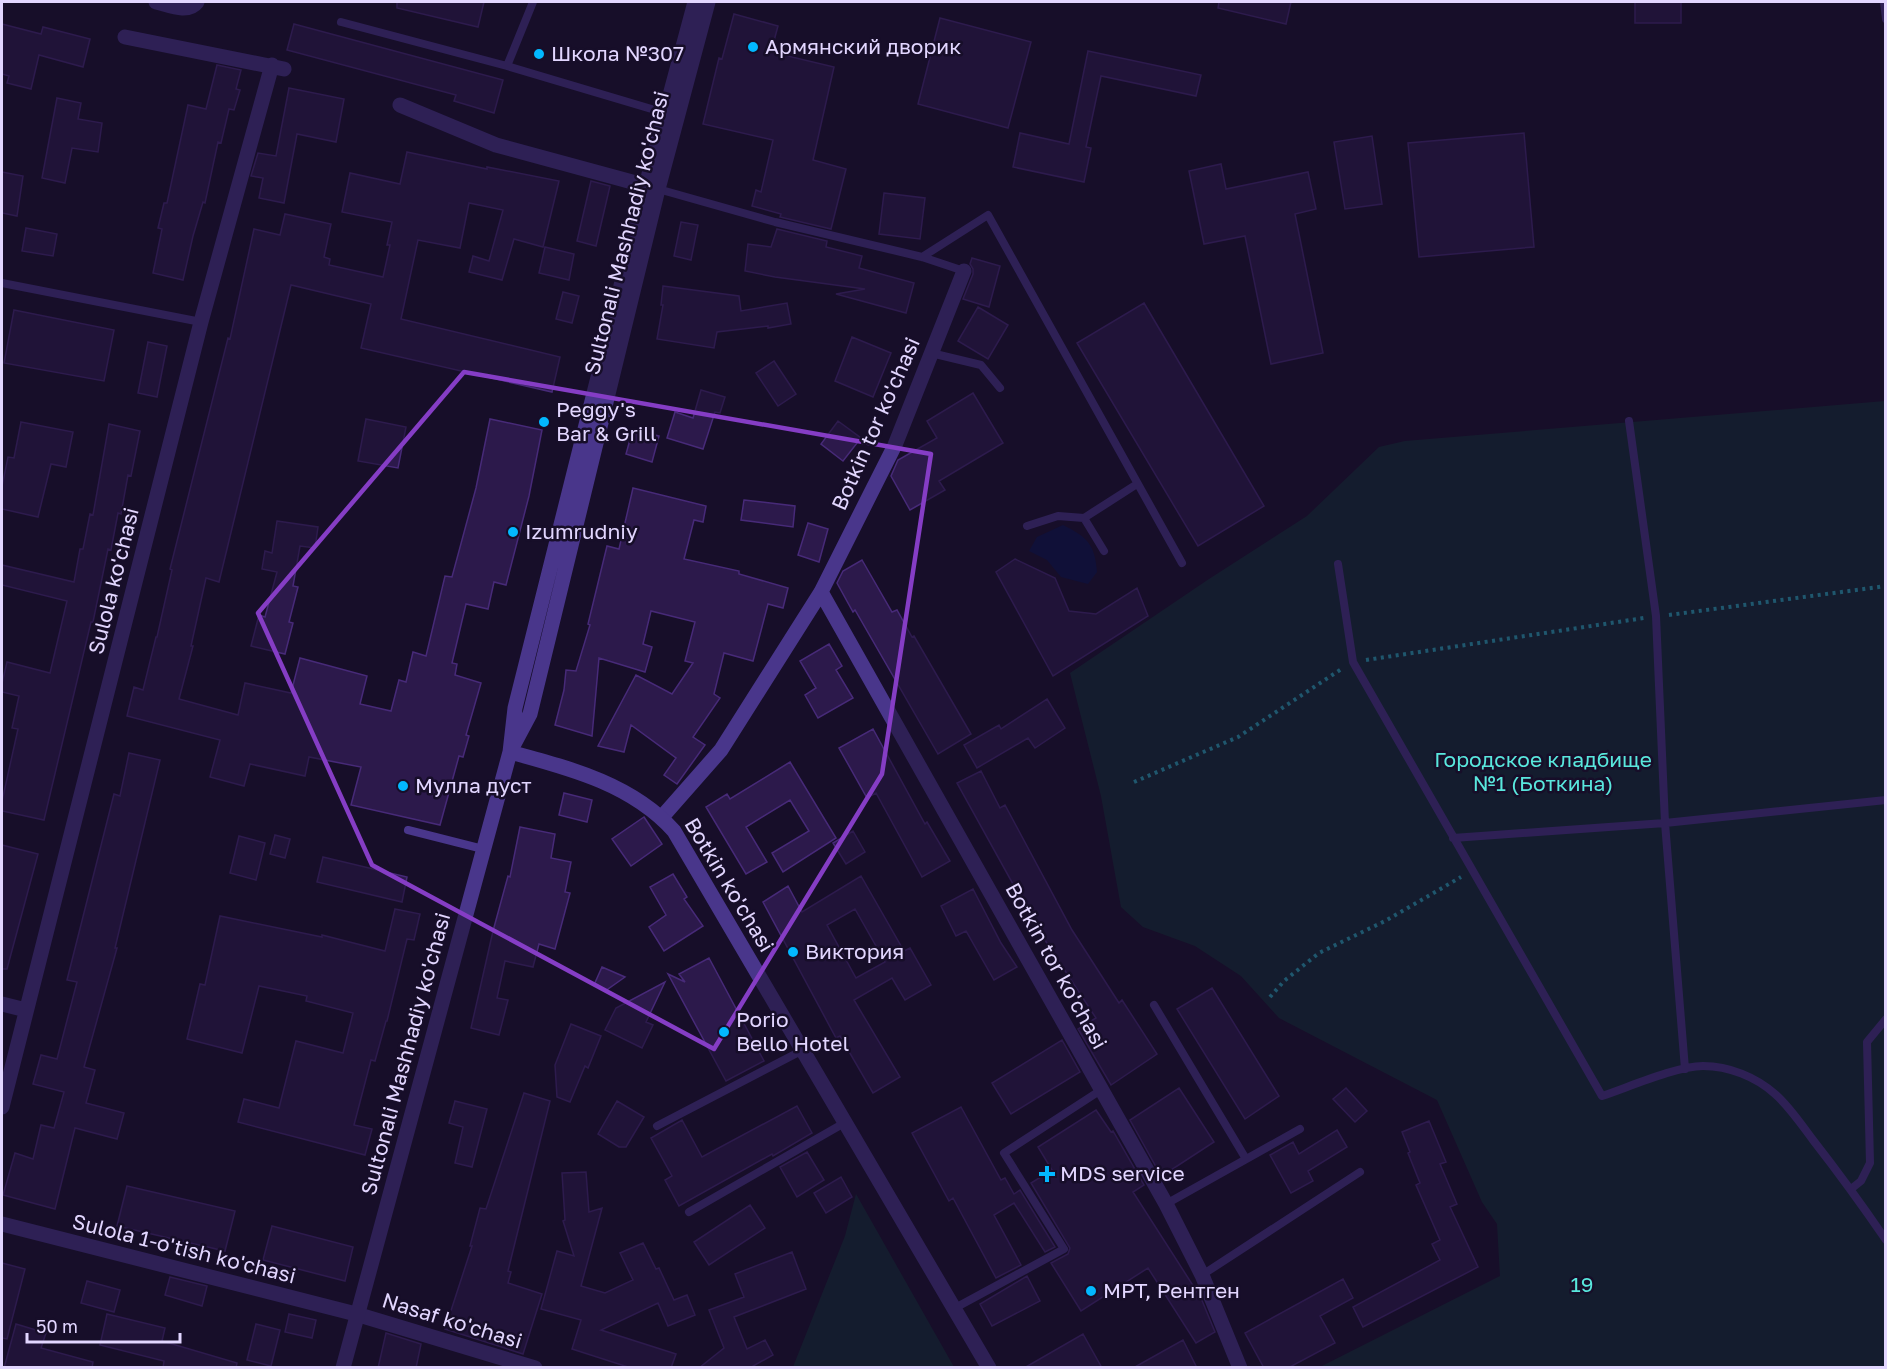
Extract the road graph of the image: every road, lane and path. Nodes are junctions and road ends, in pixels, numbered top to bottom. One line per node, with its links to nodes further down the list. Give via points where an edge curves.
1 (156, 2): 6 (street, via 186,9)
2 (532, 2): 10 (lane)
3 (695, 2): 12 (street, Sultonali Mashhadiy ko'chasi)
4 (708, 2): 13 (street, Sultonali Mashhadiy ko'chasi)
5 (1884, 2): 7 (lane)
6 (195, 4)
7 (1886, 19)
8 (341, 22): 10 (lane)
9 (125, 37): 17 (street, Sulola ko'chasi, via 278,67)
10 (507, 66): 12 (lane)
11 (400, 105): 13 (street, via 496,145)
12 (665, 113): 13 (street, Sultonali Mashhadiy ko'chasi)
13 (652, 187): 14 (lane, via 775,222); 31 (street, Sultonali Mashhadiy ko'chasi, via 515,708)
14 (922, 257): 15 (lane); 21 (lane, via 988,215)
15 (964, 271): 18 (street, Botkin tor ko'chasi)
16 (2, 283): 17 (lane)
17 (201, 322): 43 (street, Sulola ko'chasi)
18 (931, 353): 19 (lane, via 981,365); 28 (street, Botkin tor ko'chasi, via 895,445)
19 (1000, 388)
20 (1629, 421): 29 (lane)
21 (1137, 484): 22 (lane); 25 (lane)
22 (1084, 518): 23 (lane, via 1058,516); 24 (lane)
23 (1027, 526)
24 (1104, 551)
25 (1182, 563)
26 (1338, 564): 30 (lane)
27 (1886, 586): 29 (path)
28 (821, 592): 34 (street, Botkin tor ko'chasi, via 721,750); 47 (street, Botkin tor ko'chasi)
29 (1656, 616): 30 (path); 35 (lane)
30 (1353, 662): 32 (path, via 1238,737); 37 (lane)
31 (510, 752): 34 (street, Botkin ko'chasi, via 604,782); 38 (street, Sultonali Mashhadiy ko'chasi)
32 (1134, 782)
33 (1886, 801): 35 (lane)
34 (662, 817): 45 (street, Botkin ko'chasi, via 684,845)
35 (1665, 823): 37 (lane); 46 (lane)
36 (408, 831): 38 (lane)
37 (1453, 838): 39 (lane)
38 (483, 849): 61 (street, Sultonali Mashhadiy ko'chasi)
39 (1472, 871): 40 (path, via 1319,953); 46 (lane, via 1602,1096)
40 (1270, 997)
41 (2, 1004): 43 (street)
42 (1154, 1005): 52 (lane)
43 (26, 1010): 48 (street, Sulola ko'chasi)
44 (1886, 1019): 54 (lane, via 1867,1042 1870,1163 1861,1181)
45 (803, 1050): 49 (street, Botkin ko'chasi); 50 (lane)
46 (1685, 1069): 54 (lane, via 1701,1066 1731,1070 1775,1094)
47 (1101, 1090): 55 (street, Botkin tor ko'chasi); 60 (lane, via 1004,1153 1064,1249)
48 (2, 1107)
49 (846, 1122): 56 (lane); 60 (street, Botkin ko'chasi)
50 (657, 1126)
51 (1300, 1129): 52 (lane)
52 (1246, 1159): 55 (lane)
53 (1360, 1172): 59 (lane)
54 (1851, 1189): 58 (lane)
55 (1166, 1204): 59 (street, Botkin tor ko'chasi)
56 (689, 1212)
57 (2, 1224): 61 (street, Sulola 1-o'tish ko'chasi)
58 (1886, 1240)
59 (1202, 1275): 65 (street, Botkin tor ko'chasi)
60 (955, 1308): 64 (street, Botkin ko'chasi)
61 (357, 1314): 62 (street, Sultonali Mashhadiy ko'chasi); 63 (street, Nasaf ko'chasi)
62 (343, 1368)
63 (535, 1368)
64 (989, 1368)
65 (1240, 1368)

